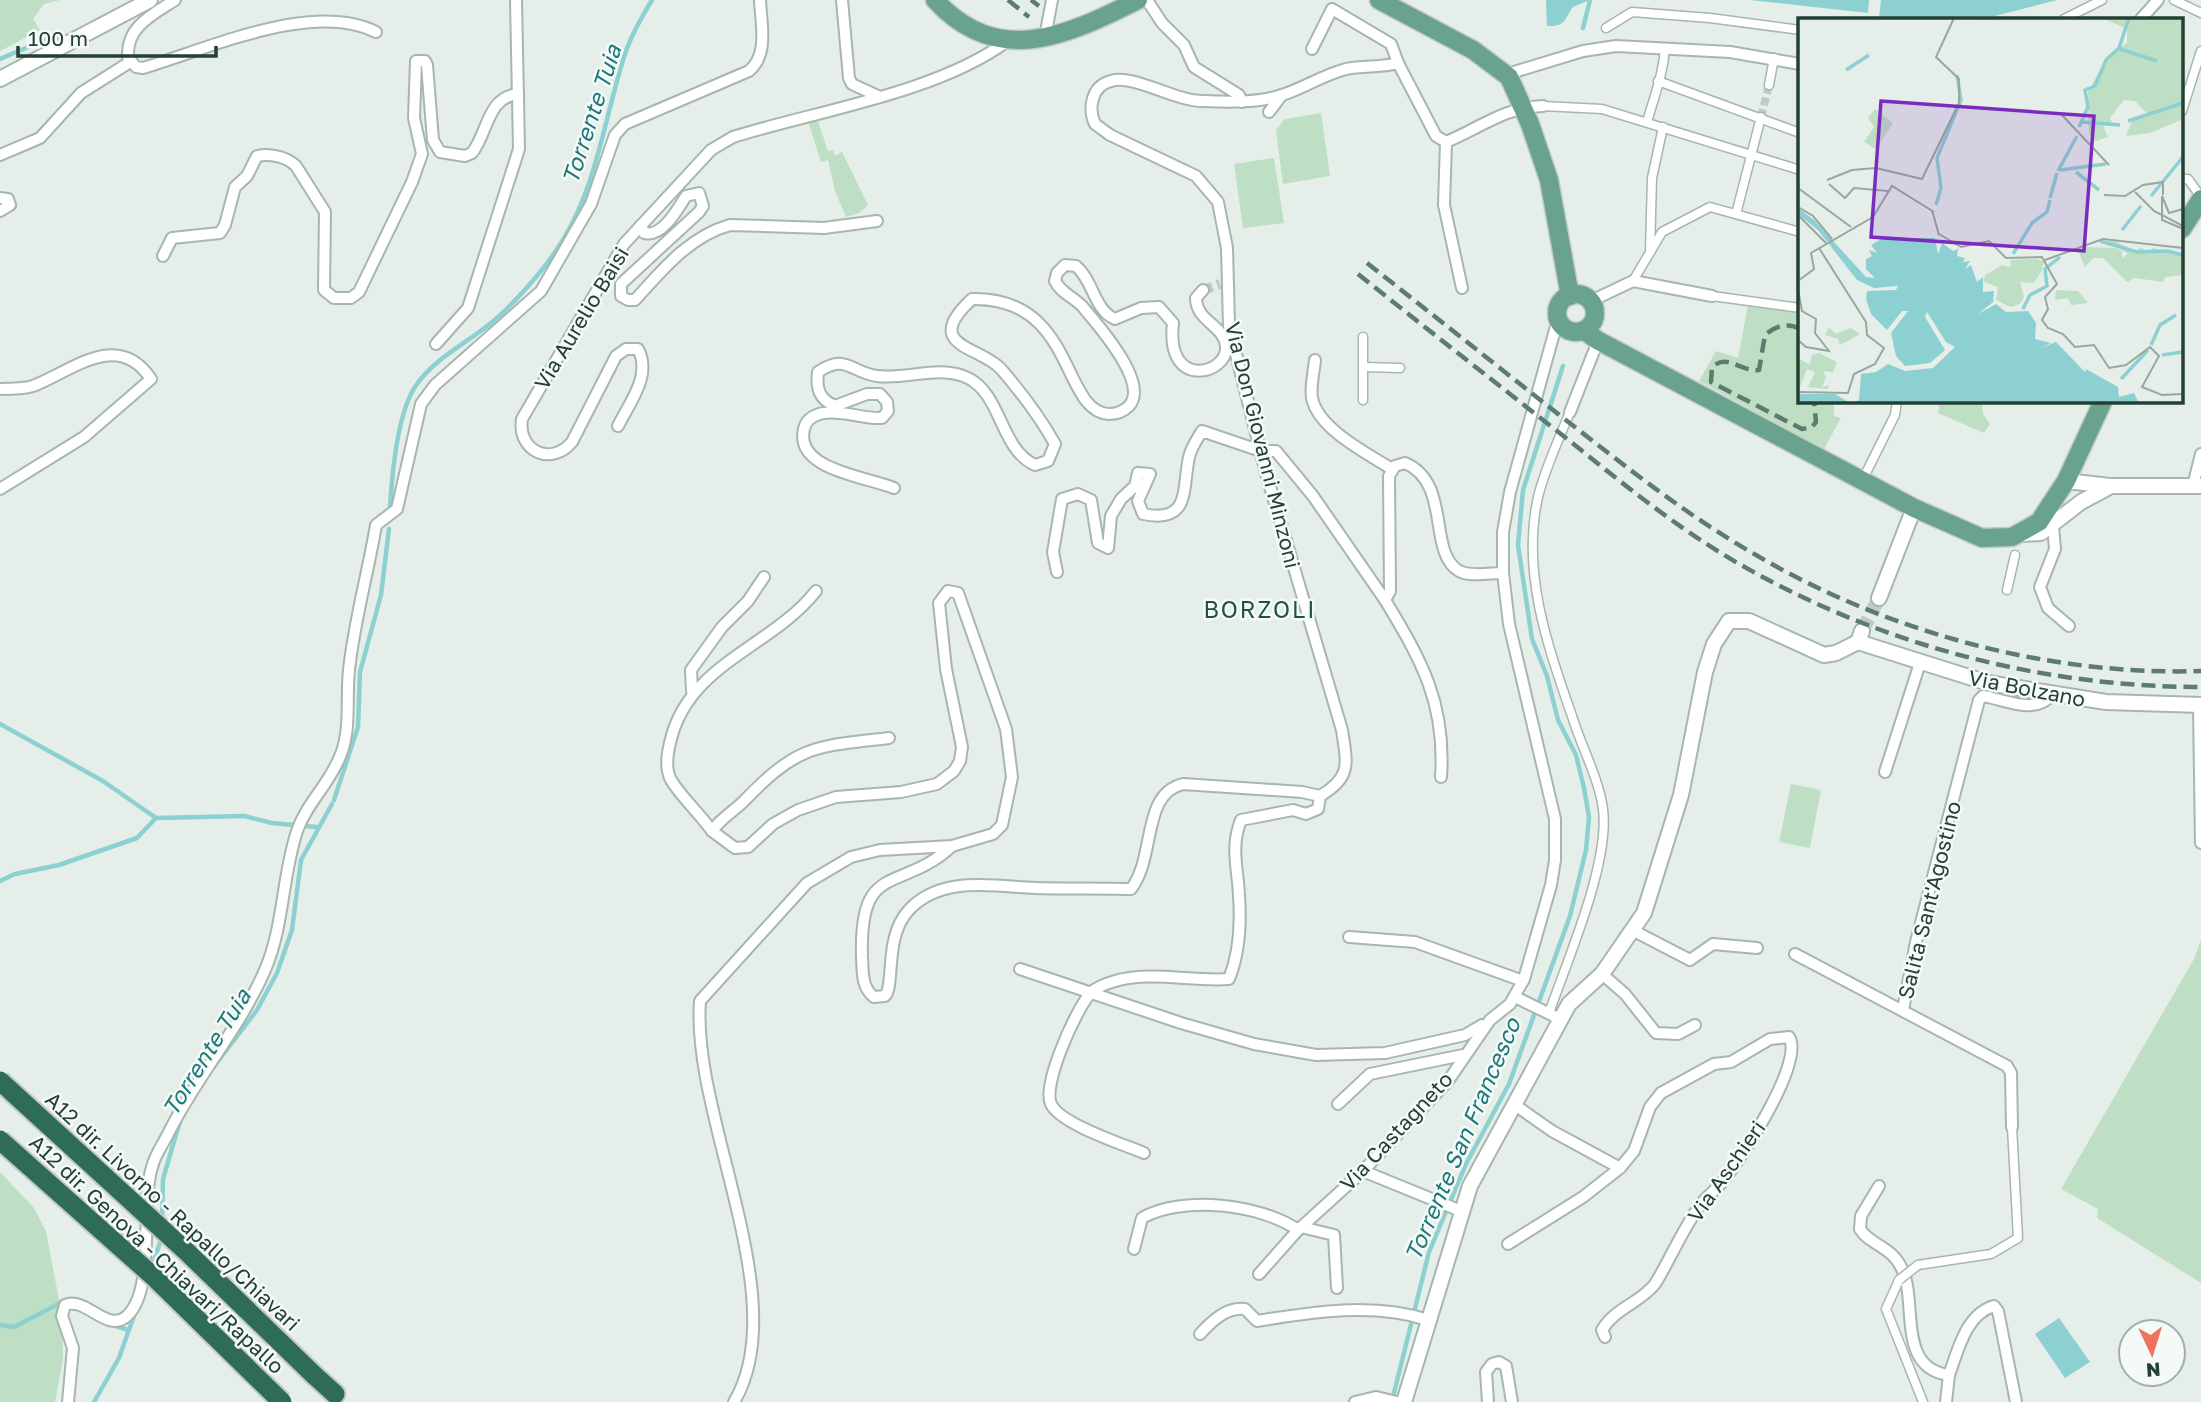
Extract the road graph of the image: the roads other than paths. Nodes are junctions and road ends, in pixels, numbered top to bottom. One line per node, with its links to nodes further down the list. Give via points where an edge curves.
1 (150, 0): 30 (street)
2 (175, 0): 26 (street, via 135,29 127,46)
3 (516, 0): 34 (street)
4 (760, 0): 146 (street, via 762,53 757,64 625,124 615,135 592,204 541,291 435,385 421,404 397,509 376,525 349,669 342,753 321,794 309,803 297,833 274,946 241,1015 182,1105 152,1164 142,1286 129,1314 111,1321 81,1304 65,1306 62,1316 73,1348)
5 (842, 0): 36 (street, via 849,78 852,84)
6 (935, 0): 21 (main road, via 969,28)
7 (1052, 0): 20 (street)
8 (1138, 0): 20 (main road, via 1091,24)
9 (1147, 0): 37 (street, via 1184,44 1194,67 1239,95)
10 (1379, 0): 29 (main road)
11 (2102, 0): 15 (street)
12 (2158, 0): 16 (street)
13 (2174, 0): 14 (street)
14 (2201, 13)
15 (2066, 18)
16 (2142, 18)
17 (1606, 28): 18 (street, via 1632,12)
18 (1798, 30)
19 (376, 32): 26 (street, via 360,22 324,18 265,28 143,68)
20 (1045, 37): 21 (main road)
21 (1006, 42): 36 (street, Via Aurelio Baisi, via 969,64)
22 (1312, 49): 27 (street, via 1332,9 1391,44)
23 (1665, 49): 25 (street); 29 (street, via 1599,47); 31 (street, via 1663,76)
24 (2201, 51): 33 (street)
25 (1774, 58): 28 (street); 32 (street)
26 (130, 62): 47 (street, via 81,93 40,138)
27 (1398, 63): 35 (street, Via Don Giovanni Minzoni, via 1326,74); 45 (street, via 1436,135)
28 (1798, 64)
29 (1508, 69): 38 (main road)
30 (0, 79)
31 (1658, 81): 41 (street); 42 (street)
32 (1769, 85)
33 (2186, 89)
34 (518, 94): 59 (street, via 503,97 494,107 472,153 440,152 433,140 427,65 416,61 415,118 422,154 359,292 351,298 334,298 324,290 326,212 296,166 282,158 257,156 235,187 220,233 172,238); 70 (street, via 519,149 513,173 468,308)
35 (1282, 95): 37 (street, Via Don Giovanni Minzoni); 40 (street, Via Don Giovanni Minzoni)
36 (880, 97): 55 (street, Via Aurelio Baisi, via 733,137 711,150)
37 (1242, 102): 80 (street, Via Don Giovanni Minzoni, via 1184,101 1122,79 1103,85 1090,105 1095,124 1102,130 1196,176 1208,187 1222,215 1229,326)
38 (1523, 106): 39 (street); 45 (street); 63 (main road, via 1549,180)
39 (1543, 106): 42 (street, via 1602,110)
40 (1269, 111)
41 (1760, 118): 44 (street); 46 (street)
42 (1647, 122): 43 (street)
43 (1662, 127): 46 (street); 58 (street, via 1652,178)
44 (1798, 133)
45 (1446, 142): 61 (street, via 1444,205)
46 (1751, 154): 48 (street); 53 (street)
47 (0, 155)
48 (1798, 169)
49 (2184, 179): 51 (street)
50 (0, 198): 52 (street, via 8,199 10,205)
51 (2201, 198): 56 (main road)
52 (0, 211)
53 (1736, 214): 57 (street); 58 (street, via 1710,207 1689,216 1662,232)
54 (877, 221): 55 (street, via 824,228 719,228 690,244 635,300 628,300 621,296 621,285 699,212 703,206 699,193 686,196 662,229 653,234 644,233)
55 (641, 225): 79 (street, Via Aurelio Baisi, via 609,266 521,426 523,441 531,449 552,456 563,453 617,356 626,349 638,349 644,374)
56 (2184, 226)
57 (1798, 232)
58 (1650, 252): 60 (street)
59 (163, 256)
60 (1633, 281): 64 (street); 65 (street)
61 (1462, 288)
62 (1203, 290): 87 (street, via 1196,306 1205,322 1223,337 1226,348 1216,367 1200,371 1190,369 1173,352 1173,323 1159,307 1141,308 1115,319 1102,310 1076,266 1065,265 1057,273 1060,290 1094,321 1134,381 1133,402 1113,414 1089,405 1054,337 1024,311 996,299 972,299 958,312 953,332 959,346 999,367 1055,444 1048,461 1035,465 1015,449 980,387 967,378 945,372 877,376 833,362 818,372 818,394 824,401 835,407 867,394 880,394 888,411 882,418 867,419 821,413 804,426 806,447 817,462 829,468)
63 (1570, 296): 65 (main road, via 1582,295); 67 (main road, via 1561,301)
64 (1712, 296): 66 (street)
65 (1591, 301): 68 (main road)
66 (1798, 308)
67 (1558, 319): 68 (main road, via 1566,330); 94 (street, via 1510,492 1503,532)
68 (1596, 334): 78 (street); 83 (main road)
69 (1363, 337): 72 (street)
70 (436, 344)
71 (1315, 360): 82 (street, via 1312,398 1320,414 1346,441)
72 (1364, 367): 73 (street); 75 (street)
73 (1400, 368)
74 (0, 389): 88 (street, via 30,387 99,355 116,354 144,369 151,379 84,437)
75 (1363, 400)
76 (1897, 402): 83 (street, via 1895,415)
77 (2103, 402): 84 (main road)
78 (1570, 412): 122 (street, via 1539,495 1532,562 1553,661 1604,810 1590,899)
79 (618, 426)
80 (1261, 450): 93 (street, via 1202,431 1189,453 1185,495 1176,511 1158,517 1143,514 1138,501 1150,474 1138,473 1135,486 1111,516 1108,548 1098,543 1091,500 1078,494 1062,499 1053,552); 99 (street, via 1276,451 1286,462); 108 (street, Via Don Giovanni Minzoni, via 1342,730 1346,770 1338,785)
81 (2201, 454): 86 (street)
82 (1392, 469): 94 (street, via 1405,463 1427,479 1447,557 1458,570); 99 (street, via 1388,487 1390,591)
83 (1862, 481): 90 (main road)
84 (2066, 481): 85 (street); 91 (main road)
85 (2110, 486): 86 (street); 89 (street)
86 (2197, 486)
87 (894, 488)
88 (0, 489)
89 (2078, 504): 91 (street); 91 (street)
90 (1914, 508): 91 (main road, via 1982,538 1996,539 2021,534); 98 (street)
91 (2052, 511): 100 (street, via 2055,549 2040,587 2048,608)
92 (2015, 555): 96 (street)
93 (1057, 572)
94 (1503, 573): 118 (street, via 1517,665 1555,820 1550,886)
95 (764, 577): 102 (street, via 691,670)
96 (2007, 590)
97 (816, 591): 102 (street, via 802,608 736,653)
98 (1879, 598)
99 (1385, 600): 107 (street, via 1431,685 1443,749)
100 (2069, 626)
101 (1920, 663): 103 (street, Via Bolzano); 106 (street); 112 (street, Via Bolzano, via 1860,636 1836,653 1824,655 1749,621 1729,621 1705,672 1681,795 1644,913)
102 (692, 691): 109 (street, via 672,733 666,761 671,779)
103 (2053, 694): 104 (street, Via Bolzano, via 2106,702); 121 (street, Salita Sant'Agostino, via 2036,707 1988,696 1979,701 1916,942)
104 (2200, 706): 110 (street)
105 (889, 737): 109 (street, via 807,750 781,764)
106 (1885, 772)
107 (1441, 777)
108 (1320, 796): 111 (street, via 1184,784 1169,788 1158,802 1141,876 1131,888 980,883 941,891 908,911 891,941 890,989 884,996 874,996 865,986 862,940 864,912 874,891); 119 (street, via 1318,809 1306,814 1293,810 1241,820 1234,839 1239,928 1235,965 1228,979 1141,975 1110,982)
109 (712, 831): 111 (street, via 735,848 748,847 798,810 836,797 937,784 954,772 962,747 939,603 948,591 958,593 1000,705 1012,776 1002,825 993,834)
110 (2201, 842)
111 (951, 846): 148 (street, via 880,850 851,857 807,883 700,1001 698,1026 705,1078 733,1191 754,1325 751,1361)
112 (1634, 931): 114 (street, via 1690,960 1713,944); 117 (street)
113 (1349, 937): 118 (street, via 1415,942)
114 (1757, 948)
115 (1795, 954): 121 (street)
116 (1020, 969): 119 (street)
117 (1602, 974): 122 (street); 124 (street, via 1656,1033 1678,1034)
118 (1523, 981): 120 (street)
119 (1089, 993): 123 (street, via 1242,1040 1316,1055 1385,1053 1465,1035); 131 (street, via 1051,1075 1047,1091 1051,1105 1064,1118)
120 (1518, 998): 122 (street); 123 (street, Via Castagneto)
121 (1903, 1010): 129 (street, Salita Sant'Agostino, via 2007,1066)
122 (1554, 1016): 128 (street)
123 (1490, 1020): 125 (street, Via Castagneto)
124 (1696, 1025)
125 (1463, 1055): 127 (street, via 1370,1074); 133 (street, Via Castagneto, via 1448,1081)
126 (0, 1081): 145 (highway, A12 dir. Livorno - Rapallo/Chiavari, bridge)
127 (1338, 1104)
128 (1515, 1105): 132 (street); 135 (street)
129 (2012, 1127): 154 (street, Salita Sant'Agostino, bridge, via 2018,1238 1991,1254 1918,1265 1899,1280 1886,1309)
130 (0, 1140): 147 (highway, A12 dir. Genova - Chiavari/Rapallo, bridge, via 154,1277)
131 (1144, 1153)
132 (1620, 1168): 137 (street, Via Aschieri); 143 (street, Via Aschieri, via 1634,1151 1650,1107 1661,1093 1714,1064 1740,1058 1770,1039 1781,1035 1791,1040 1786,1069 1756,1133 1722,1183 1701,1204 1655,1284 1610,1318 1602,1330)
133 (1363, 1171): 135 (street); 136 (street, Via Castagneto)
134 (1879, 1186): 144 (street, via 1861,1216 1860,1229 1892,1253 1902,1269 1915,1349 1926,1364)
135 (1461, 1211): 141 (street)
136 (1300, 1228): 138 (street, via 1278,1216 1206,1205 1152,1212 1142,1218); 139 (street, Via Castagneto); 140 (street, via 1334,1235)
137 (1508, 1244)
138 (1134, 1249)
139 (1259, 1274)
140 (1337, 1288)
141 (1426, 1319): 142 (street, via 1390,1311 1257,1321 1245,1309 1235,1308); 151 (street)
142 (1200, 1334)
143 (1605, 1337)
144 (1949, 1375): 155 (street); 156 (street, via 1969,1324 1994,1306)
145 (335, 1394)
146 (68, 1402)
147 (282, 1402)
148 (734, 1402)
149 (1355, 1402): 150 (street, via 1376,1397)
150 (1395, 1402)
151 (1404, 1402)
152 (1488, 1402): 153 (street, via 1486,1372 1499,1362 1506,1366)
153 (1512, 1402)
154 (1923, 1402)
155 (1946, 1402)
156 (2016, 1402)

